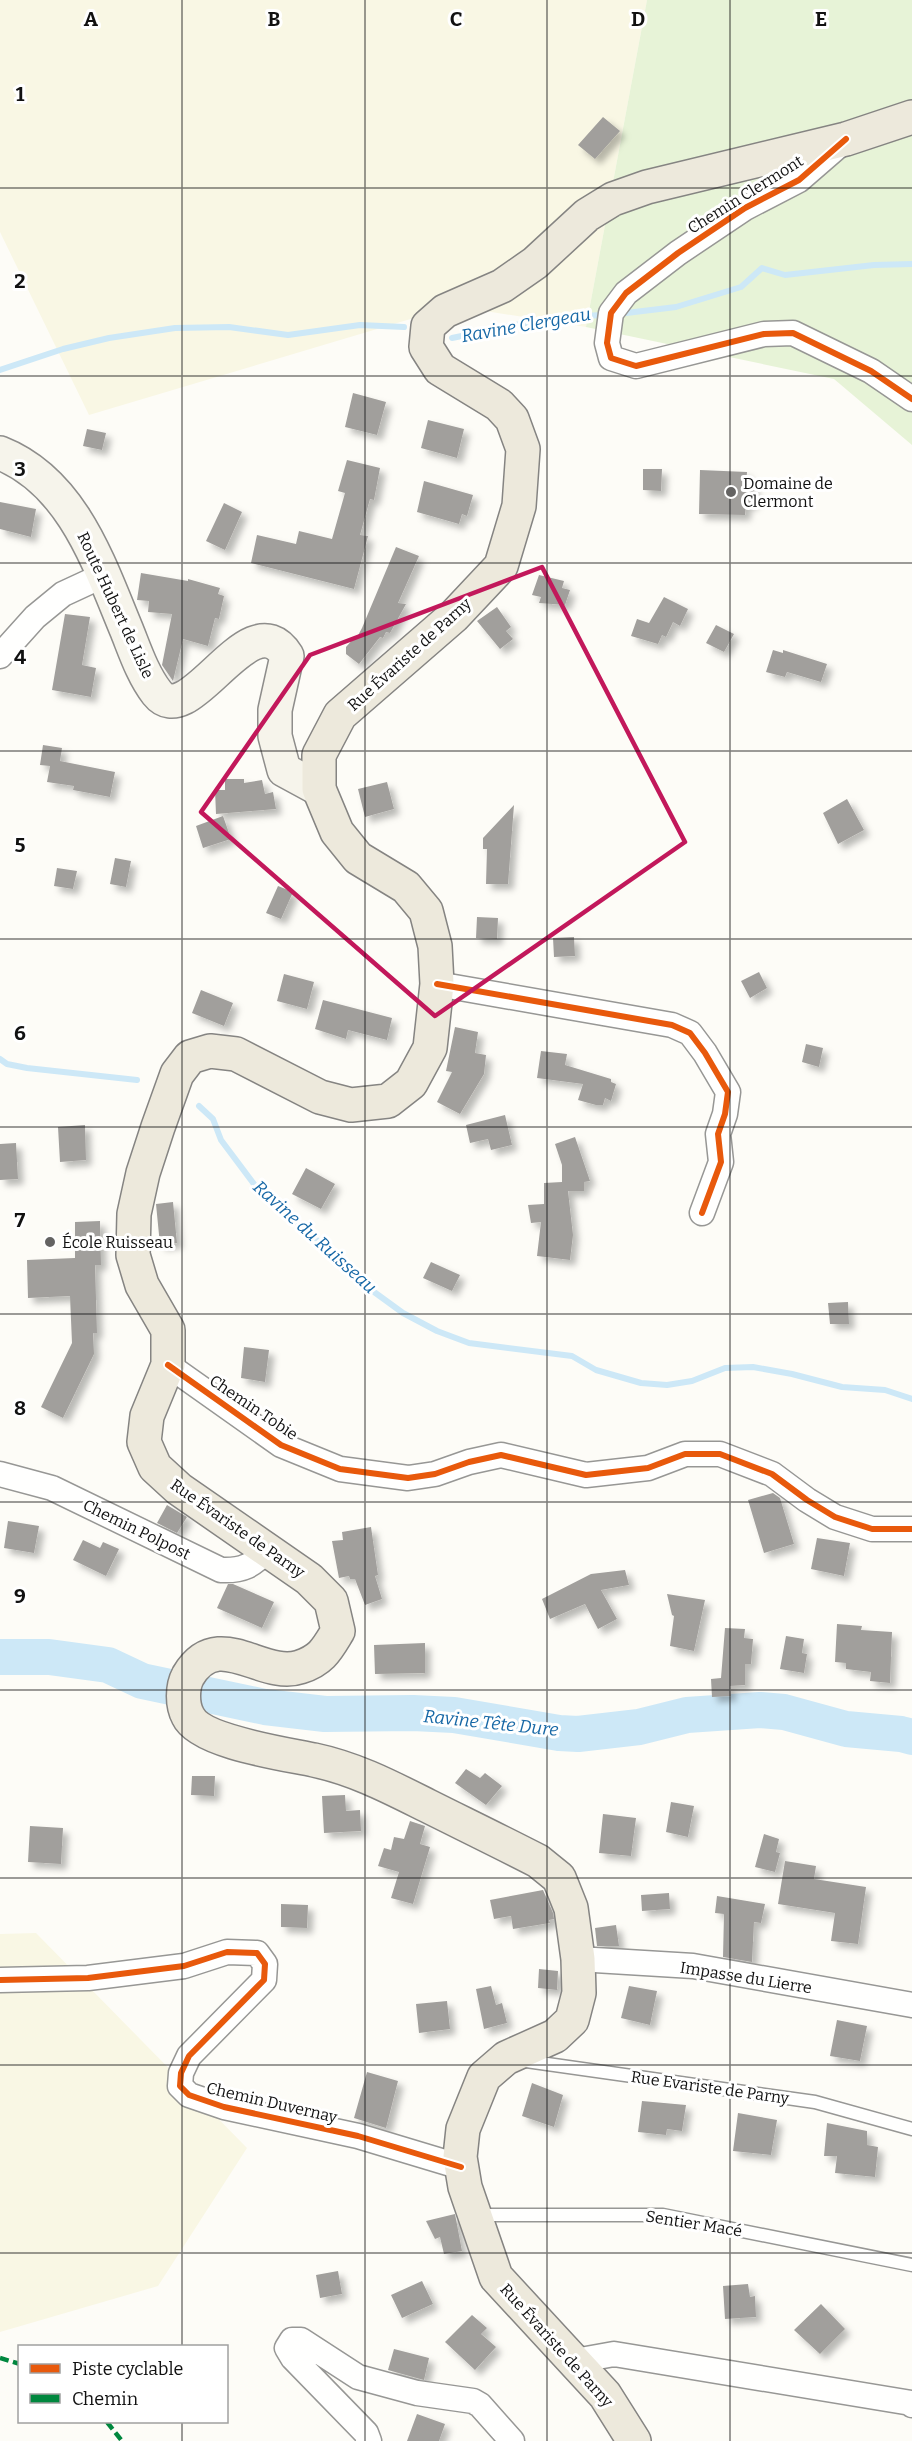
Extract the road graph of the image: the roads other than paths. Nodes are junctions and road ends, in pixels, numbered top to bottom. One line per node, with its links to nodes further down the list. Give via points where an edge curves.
1 (912, 117): 2 (main road, Rue Évariste de Parny)
2 (846, 139): 3 (street, Chemin Clermont, via 799,180 745,208 626,293 611,314 607,343 611,358 636,366 764,334 793,333 871,371); 7 (main road, Rue Évariste de Parny, via 647,187 614,199 587,215 535,264 502,286 445,311 428,326 426,347 440,369 499,405 512,419 522,449 519,506 501,566 484,587 340,715 319,755)
3 (912, 399)
4 (0, 453): 5 (main road, Route Hubert de Lisle, via 52,488 76,519)
5 (104, 575): 6 (street, via 63,594 35,617); 7 (main road, Route Hubert de Lisle, via 144,672 166,701 177,702 256,642 280,645 287,656 275,710 275,736 284,770)
6 (0, 656)
7 (319, 789): 8 (main road, Rue Évariste de Parny, via 337,832 358,858 406,887 426,911 435,946)
8 (437, 984): 9 (street, via 672,1025 690,1033 728,1092 718,1134 720,1162); 10 (main road, Rue Évariste de Parny, via 430,1048 411,1083 388,1101 351,1105 320,1097 236,1054 210,1050 190,1058 177,1074 143,1173 134,1214 133,1255 142,1285 168,1330)
9 (702, 1213)
10 (168, 1365): 12 (street, Chemin Tobie, via 281,1445 340,1469 408,1478 501,1455 586,1475 648,1468 685,1454 720,1454 772,1474 835,1516 872,1529); 13 (main road, Rue Évariste de Parny, via 147,1416 144,1442 155,1467 178,1489)
11 (0, 1474): 13 (street, Chemin Polpost, via 52,1488 221,1570 239,1571)
12 (912, 1529)
13 (268, 1549): 14 (main road, Rue Évariste de Parny, via 309,1579 330,1601 338,1631 324,1654 299,1668 274,1668 236,1655 215,1654 199,1662 184,1687 188,1718 203,1731 223,1740 344,1767 538,1861 559,1878 571,1908)
14 (579, 1959): 16 (street, Impasse du Lierre, via 693,1966); 17 (main road, Rue Évariste de Parny, via 579,1993 572,2020 555,2036)
15 (0, 1980): 19 (street, Chemin Duvernay, via 88,1978 184,1966 227,1952 258,1953 265,1964 264,1980 189,2056 180,2086 189,2095 224,2108 358,2136)
16 (912, 2005)
17 (506, 2058): 18 (lane, Rue Evariste de Parny, via 815,2102); 19 (main road, Rue Évariste de Parny, via 484,2077 463,2129)
18 (912, 2129)
19 (461, 2167): 20 (main road, Rue Évariste de Parny)
20 (472, 2215): 21 (lane, Sentier Macé, via 663,2215); 22 (main road, Rue Évariste de Parny, via 496,2277)
21 (912, 2265)
22 (575, 2361): 23 (street, via 614,2354); 26 (main road, Rue Évariste de Parny, via 605,2395)
23 (912, 2405)
24 (369, 2441): 25 (street, via 366,2433 293,2358 287,2348 292,2340 301,2340 358,2377 417,2393 473,2401)
25 (512, 2441)
26 (634, 2441)

